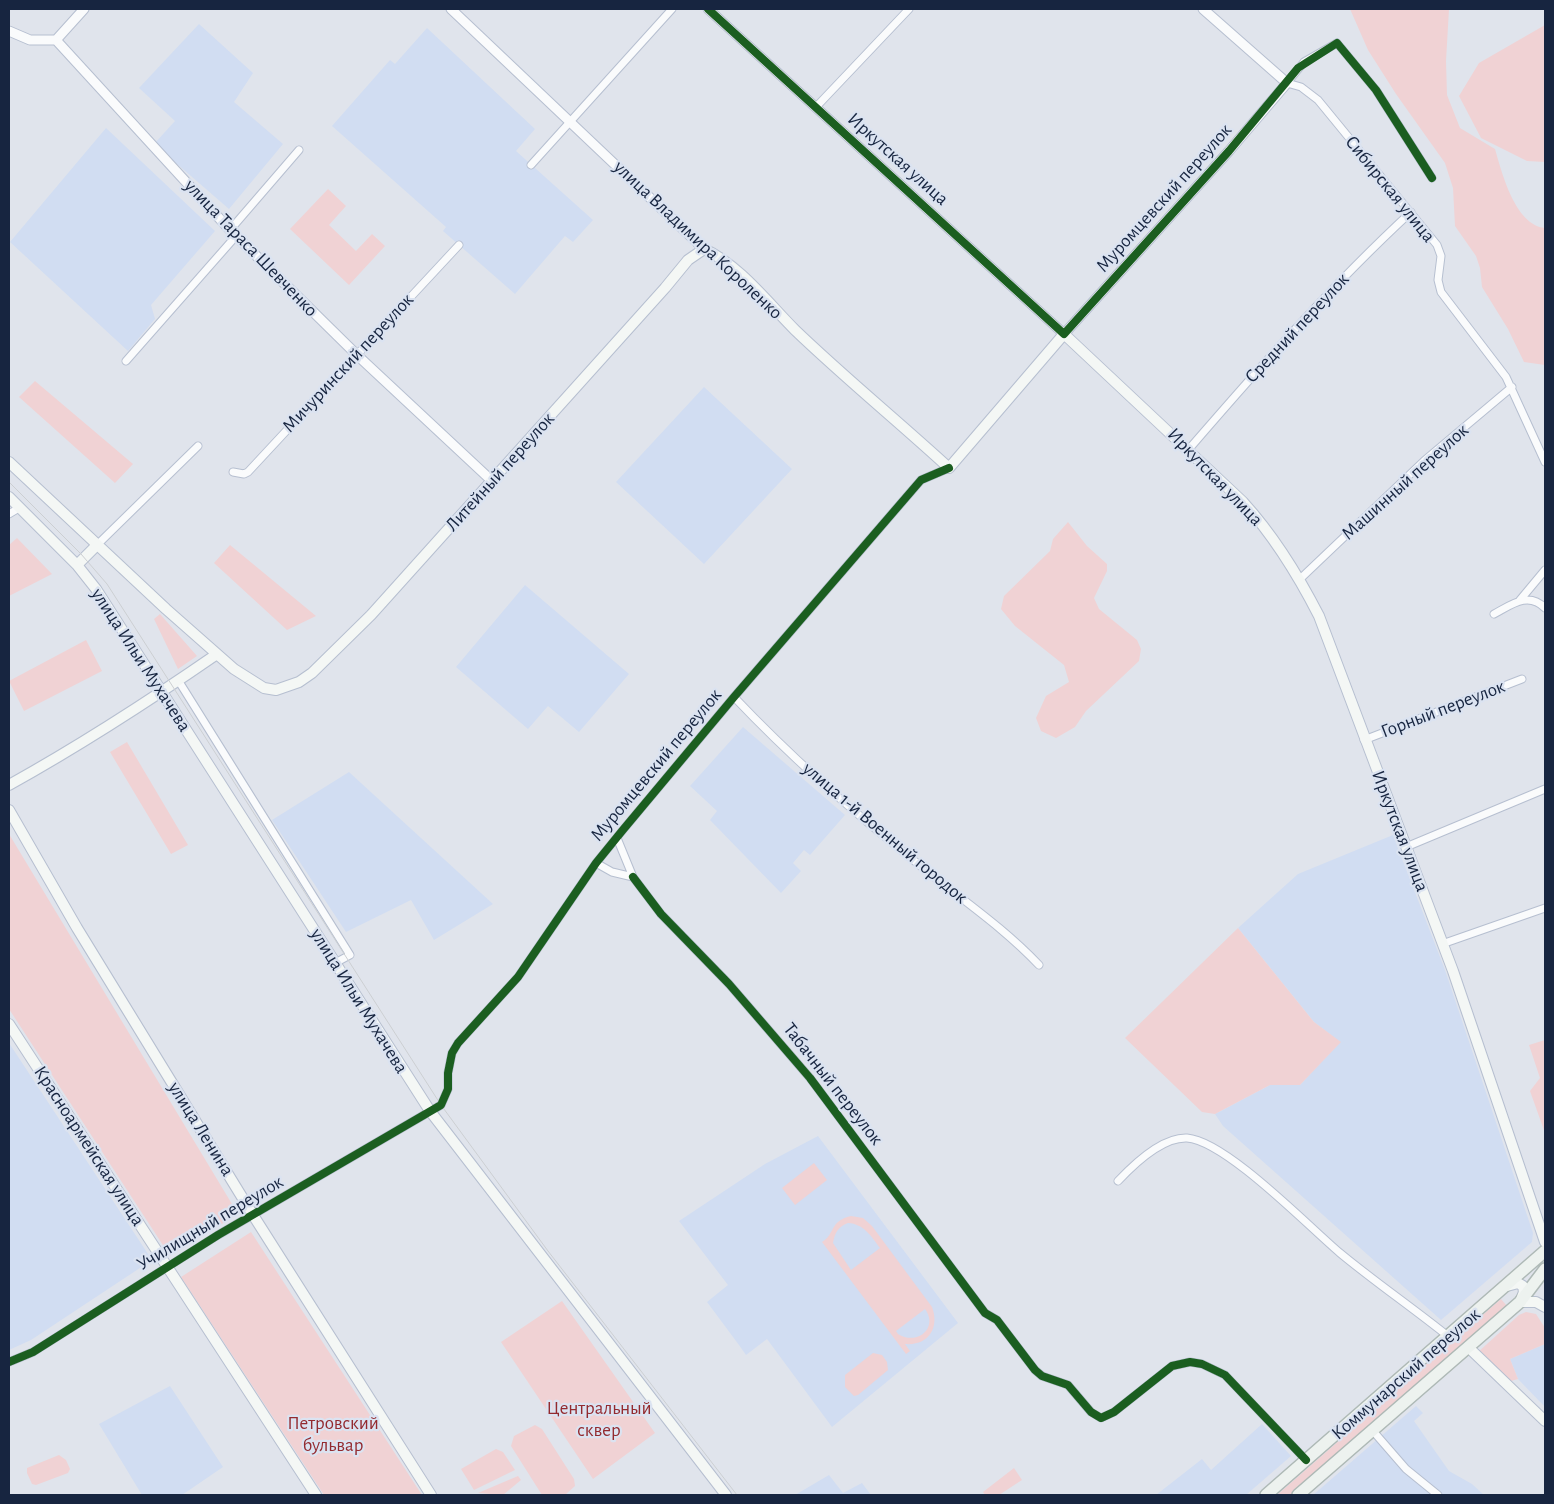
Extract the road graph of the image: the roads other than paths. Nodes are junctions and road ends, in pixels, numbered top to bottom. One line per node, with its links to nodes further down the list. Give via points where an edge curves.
1 (84, 9): 8 (street)
2 (451, 9): 11 (street, улица Владимира Короленко)
3 (672, 9): 11 (street)
4 (708, 9): 10 (street, Иркутская улица)
5 (909, 9): 10 (street)
6 (1203, 9): 9 (street, Сибирская улица)
7 (9, 31): 8 (street, via 30,40)
8 (56, 40): 16 (street, улица Тараса Шевченко)
9 (1287, 83): 14 (street, via 1304,62 1337,43 1376,90); 15 (street, Сибирская улица, via 1301,87 1318,100); 19 (street, Муромцевский переулок)
10 (817, 106): 19 (street, Иркутская улица)
11 (570, 120): 13 (street); 18 (street, улица Владимира Короленко)
12 (299, 150): 16 (street)
13 (531, 165)
14 (1432, 178)
15 (1411, 212): 22 (street, Сибирская улица, via 1440,251 1438,280 1441,292); 24 (street, Средний переулок, via 1297,326)
16 (233, 233): 20 (street, улица Тараса Шевченко); 21 (street)
17 (459, 245): 20 (street, Мичуринский переулок)
18 (704, 249): 27 (main road, улица Владимира Короленко, via 731,266 810,344); 29 (main road, Литейный переулок, via 688,260)
19 (1064, 334): 24 (main road, Иркутская улица); 27 (main road, Муромцевский переулок)
20 (357, 355): 28 (street, Мичуринский переулок, via 248,472); 29 (street, улица Тараса Шевченко)
21 (126, 361)
22 (1512, 387): 26 (street, Сибирская улица); 36 (street, Машинный переулок, via 1424,461)
23 (198, 446): 33 (street)
24 (1189, 449): 36 (main road, Иркутская улица, via 1254,514)
25 (9, 462): 33 (main road, улица Ильи Мухачева)
26 (1545, 462)
27 (949, 468): 45 (street, Муромцевский переулок, via 921,480)
28 (233, 472)
29 (492, 481): 43 (main road, Литейный переулок, via 371,615 312,673)
30 (9, 497): 31 (main road, улица Ильи Мухачева)
31 (19, 508): 32 (street); 34 (main road, улица Ильи Мухачева)
32 (9, 514)
33 (97, 545): 34 (main road); 40 (main road, улица Ильи Мухачева)
34 (77, 565): 44 (main road, улица Ильи Мухачева)
35 (1545, 570): 37 (street)
36 (1300, 579): 46 (main road, Иркутская улица, via 1319,616)
37 (1520, 600): 38 (street, via 1534,600); 39 (street)
38 (1545, 608)
39 (1494, 614)
40 (217, 654): 42 (main road); 43 (main road, улица Ильи Мухачева, via 248,680 264,688 276,690)
41 (1522, 679): 46 (street, Горный переулок)
42 (178, 680): 44 (main road); 56 (street, via 350,955)
43 (288, 686)
44 (163, 692): 47 (main road); 56 (main road, улица Ильи Мухачева)
45 (734, 697): 50 (street, Муромцевский переулок); 57 (street, улица 1-й Военный городок, via 798,761 916,863 1008,933)
46 (1364, 740): 51 (main road, Иркутская улица)
47 (9, 785)
48 (1545, 789): 51 (street)
49 (9, 810): 61 (main road, улица Ленина, via 77,928)
50 (617, 838): 52 (street, Муромцевский переулок); 53 (street, Табачный переулок)
51 (1406, 847): 55 (main road, Иркутская улица)
52 (596, 863): 53 (street, via 612,872); 59 (street, Муромцевский переулок, via 518,977 458,1043 452,1053 448,1089 441,1105)
53 (633, 877): 74 (street, Табачный переулок, via 661,914 729,984 810,1078 985,1313 997,1320 1035,1370 1042,1376 1068,1385 1096,1416 1108,1416 1172,1366 1190,1362 1202,1364 1225,1375)
54 (1545, 908): 55 (street)
55 (1442, 944): 62 (main road, Иркутская улица)
56 (335, 963): 59 (main road, улица Ильи Мухачева)
57 (1040, 965)
58 (9, 1024): 64 (main road, Красноармейская улица)
59 (430, 1112): 61 (street, Училищный переулок); 77 (main road, улица Ильи Мухачева)
60 (1118, 1181): 69 (street, via 1136,1162 1174,1139 1203,1142 1250,1174 1341,1253)
61 (253, 1215): 64 (street, Училищный переулок); 76 (main road, улица Ленина)
62 (1545, 1242)
63 (1545, 1251): 66 (main road, Коммунарский переулок)
64 (168, 1267): 71 (street, Училищный переулок, via 33,1352); 75 (main road, Красноармейская улица)
65 (1545, 1269): 67 (main road, Коммунарский переулок)
66 (1508, 1286): 67 (main road, via 1518,1283 1523,1286); 69 (main road, Коммунарский переулок)
67 (1520, 1302): 68 (main road, via 1536,1302); 70 (main road, Коммунарский переулок)
68 (1545, 1307)
69 (1449, 1337): 74 (main road, Коммунарский переулок)
70 (1468, 1348): 72 (main road); 73 (main road, Коммунарский переулок)
71 (9, 1362)
72 (1545, 1421)
73 (1373, 1431): 79 (main road, Коммунарский переулок); 80 (street, via 1406,1469)
74 (1306, 1460): 78 (main road, Коммунарский переулок)
75 (316, 1495)
76 (431, 1495)
77 (726, 1495)
78 (1266, 1495)
79 (1298, 1495)
80 (1438, 1495)

